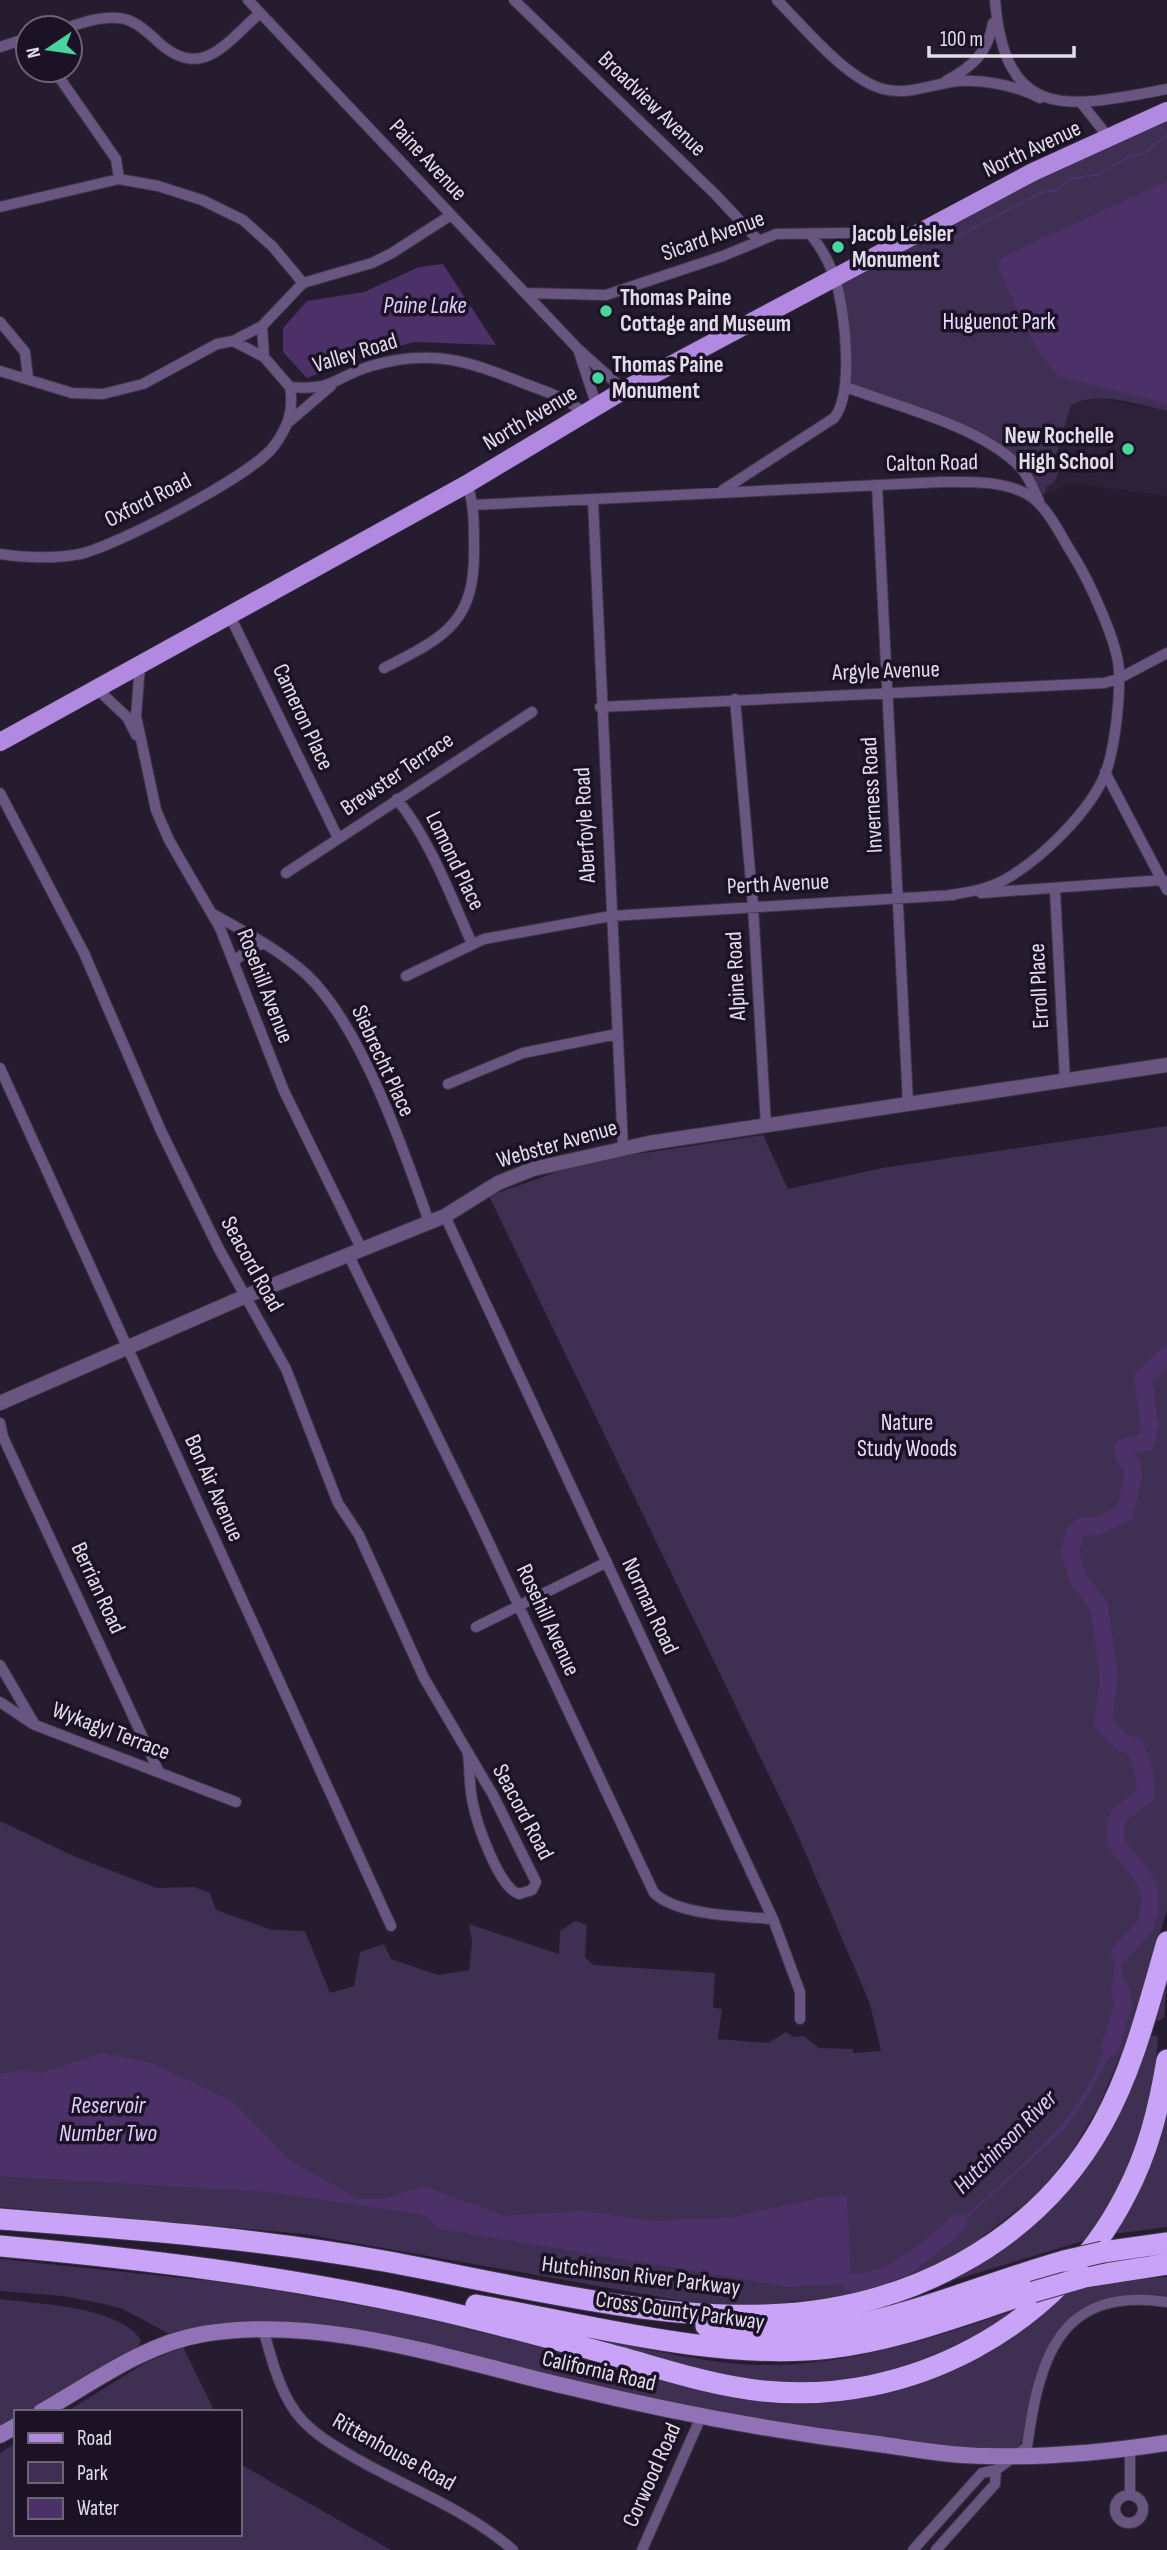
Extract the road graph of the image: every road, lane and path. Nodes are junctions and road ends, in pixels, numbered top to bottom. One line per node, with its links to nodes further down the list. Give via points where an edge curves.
1 (248, 0): 5 (street, Paine Avenue)
2 (514, 0): 19 (street, Broadview Avenue)
3 (776, 0): 8 (street, via 868,83 895,92)
4 (996, 3): 8 (street, via 991,34 977,62); 10 (street, via 998,37 1007,57)
5 (260, 13): 6 (street, via 217,51 189,61 174,56 131,20 102,18); 16 (street, Paine Avenue)
6 (84, 23)
7 (64, 84): 14 (street, via 116,159)
8 (939, 85): 10 (street, via 970,81)
9 (1167, 89): 11 (street)
10 (1040, 98): 11 (street)
11 (1082, 104): 13 (street)
12 (1167, 111): 13 (main road, North Avenue)
13 (1110, 139): 17 (main road, North Avenue)
14 (120, 180): 15 (street); 21 (street, via 202,200 243,220 274,247)
15 (0, 206)
16 (451, 215): 21 (street, via 372,263); 22 (street, Paine Avenue)
17 (918, 232): 18 (street, Sicard Avenue); 20 (main road, North Avenue)
18 (811, 235): 19 (street, Sicard Avenue, via 786,233); 20 (street)
19 (759, 241): 22 (street, Sicard Avenue, via 606,295)
20 (834, 277): 32 (street); 33 (main road, North Avenue)
21 (303, 283): 24 (street)
22 (526, 293): 26 (street, Paine Avenue)
23 (0, 322): 29 (street, via 24,352)
24 (262, 326): 25 (street); 27 (street)
25 (233, 341): 27 (street, Valley Road); 29 (street, via 217,344 143,384 103,394 72,393)
26 (578, 349): 33 (street, Paine Avenue); 34 (street, Paine Avenue)
27 (264, 357): 31 (street, Valley Road)
28 (0, 371): 29 (street)
29 (28, 378)
30 (332, 385): 31 (street, Valley Road); 34 (street, Valley Road, via 352,373 402,359 454,359 475,363); 35 (street, Oxford Road)
31 (290, 387): 35 (street)
32 (846, 387): 38 (street, via 843,407 835,418); 41 (street, via 996,447 1025,473)
33 (624, 390): 34 (main road, North Avenue)
34 (591, 410): 36 (main road, North Avenue)
35 (288, 423): 42 (street, Oxford Road, via 273,447 245,473 115,541 80,554)
36 (467, 484): 40 (street); 43 (main road, North Avenue)
37 (877, 485): 38 (street, Calton Road); 41 (street, Calton Road, via 987,482 1027,494); 49 (street, Inverness Road)
38 (721, 491): 39 (street, Calton Road)
39 (593, 501): 40 (street, Calton Road); 51 (street, Aberfoyle Road)
40 (472, 505): 46 (street, via 475,568 464,610 435,642)
41 (1043, 509): 47 (street, Calton Road, via 1085,573 1115,654)
42 (0, 554)
43 (229, 614): 45 (main road, North Avenue); 58 (street, Cameron Place)
44 (1167, 653): 47 (street, Argyle Avenue)
45 (140, 664): 48 (main road, North Avenue); 53 (street, Rosehill Avenue)
46 (384, 667)
47 (1118, 680): 49 (street, Argyle Avenue); 55 (street, Calton Road, via 1117,713)
48 (96, 688): 53 (street, Rosehill Avenue, via 127,717); 54 (main road, North Avenue)
49 (887, 692): 50 (street, Argyle Avenue); 63 (street, Inverness Road)
50 (735, 699): 51 (street, Argyle Avenue); 64 (street, Alpine Road)
51 (600, 707): 66 (street, Aberfoyle Road)
52 (532, 712): 57 (street, Brewster Terrace)
53 (138, 737): 65 (street, Rosehill Avenue, via 156,810)
54 (0, 742)
55 (1105, 772): 60 (street); 62 (street, Calton Road, via 1069,826 1040,855 1005,879)
56 (0, 793): 82 (street, Seacord Road, via 84,953 161,1131)
57 (397, 799): 58 (street, Brewster Terrace); 68 (street, Lomond Place, via 416,823)
58 (338, 838): 59 (street, Brewster Terrace)
59 (286, 873)
60 (1165, 885): 61 (street, Perth Avenue)
61 (1055, 890): 62 (street, Perth Avenue); 74 (street, Erroll Place)
62 (950, 895): 63 (street, Perth Avenue)
63 (899, 898): 64 (street, Perth Avenue); 76 (street, Inverness Road)
64 (753, 906): 66 (street, Perth Avenue); 77 (street, Alpine Road)
65 (211, 913): 67 (street, Siebrecht Place); 69 (street, Rosehill Avenue)
66 (611, 916): 68 (street, Perth Avenue, via 531,928); 71 (street, Aberfoyle Road)
67 (263, 944): 69 (street); 80 (street, Siebrecht Place, via 306,974 335,1007 367,1067)
68 (472, 944): 70 (street, Perth Avenue)
69 (233, 962): 81 (street, Rosehill Avenue)
70 (406, 976)
71 (617, 1034): 75 (street, via 523,1053); 78 (street, Aberfoyle Road)
72 (1167, 1065): 74 (street, Webster Avenue)
73 (0, 1068): 83 (street, Bon Air Avenue)
74 (1065, 1080): 76 (street, Webster Avenue)
75 (448, 1084)
76 (908, 1104): 77 (street, Webster Avenue)
77 (766, 1126): 78 (street, Webster Avenue)
78 (623, 1147): 79 (street, Webster Avenue, via 498,1182)
79 (445, 1216): 80 (street, Webster Avenue); 86 (street, Norman Road)
80 (429, 1222): 81 (street, Webster Avenue)
81 (354, 1251): 82 (street, Webster Avenue); 87 (street, Rosehill Avenue)
82 (246, 1296): 83 (street, Webster Avenue); 92 (street, Seacord Road, via 286,1369 338,1503 359,1535 424,1678)
83 (129, 1347): 84 (street, Webster Avenue); 96 (street, Bon Air Avenue)
84 (0, 1403)
85 (0, 1423): 93 (street, Berrian Road)
86 (607, 1562): 87 (street); 95 (street, Norman Road)
87 (517, 1606): 88 (street); 95 (street, Rosehill Avenue, via 654,1893 679,1907)
88 (476, 1626)
89 (0, 1665): 91 (street, Wykagyl Terrace)
90 (0, 1702): 91 (street)
91 (35, 1725): 93 (street, Wykagyl Terrace)
92 (468, 1754): 92 (street, Seacord Road, via 472,1803 492,1858 511,1891 531,1890 536,1882 531,1868)
93 (159, 1772): 94 (street, Wykagyl Terrace)
94 (236, 1802)
95 (773, 1919): 98 (street, Norman Road, via 800,1992)
96 (391, 1926)
97 (1167, 1942): 106 (highway, Hutchinson River Parkway, via 1124,2079 1097,2134 1049,2197 982,2253 903,2290 817,2311 738,2315)
98 (800, 2019)
99 (1167, 2060): 104 (highway, via 1156,2119 1139,2168 1090,2250 1036,2306 997,2336 951,2361 902,2379 833,2392 746,2389)
100 (0, 2219): 106 (highway, Hutchinson River Parkway, via 275,2244)
101 (1167, 2243): 106 (highway, Cross County Parkway, bridge, via 1064,2261 905,2312 819,2329 763,2332 710,2327)
102 (0, 2246): 104 (highway, via 205,2268)
103 (1167, 2264): 104 (highway, Cross County Parkway, bridge, via 1085,2277 877,2340 789,2351 712,2347 466,2303)
104 (387, 2299)
105 (1167, 2302): 112 (street, via 1128,2300 1081,2314 1064,2329 1037,2386 1027,2446)
106 (621, 2303)
107 (264, 2332): 108 (main road, California Road, via 206,2334 162,2345); 109 (main road, California Road, via 346,2336); 116 (street, Rittenhouse Road, via 293,2408 321,2438 456,2510)
108 (45, 2410)
109 (701, 2417): 112 (main road, California Road, via 932,2451); 117 (street, Corwood Road)
110 (1167, 2443): 111 (main road, California Road)
111 (1130, 2448): 112 (main road, California Road); 114 (street)
112 (1017, 2456): 113 (street)
113 (996, 2470): 115 (street, via 982,2473); 118 (street, via 995,2484)
114 (1130, 2494)
115 (918, 2548)
116 (513, 2550)
117 (642, 2550)
118 (936, 2550)

